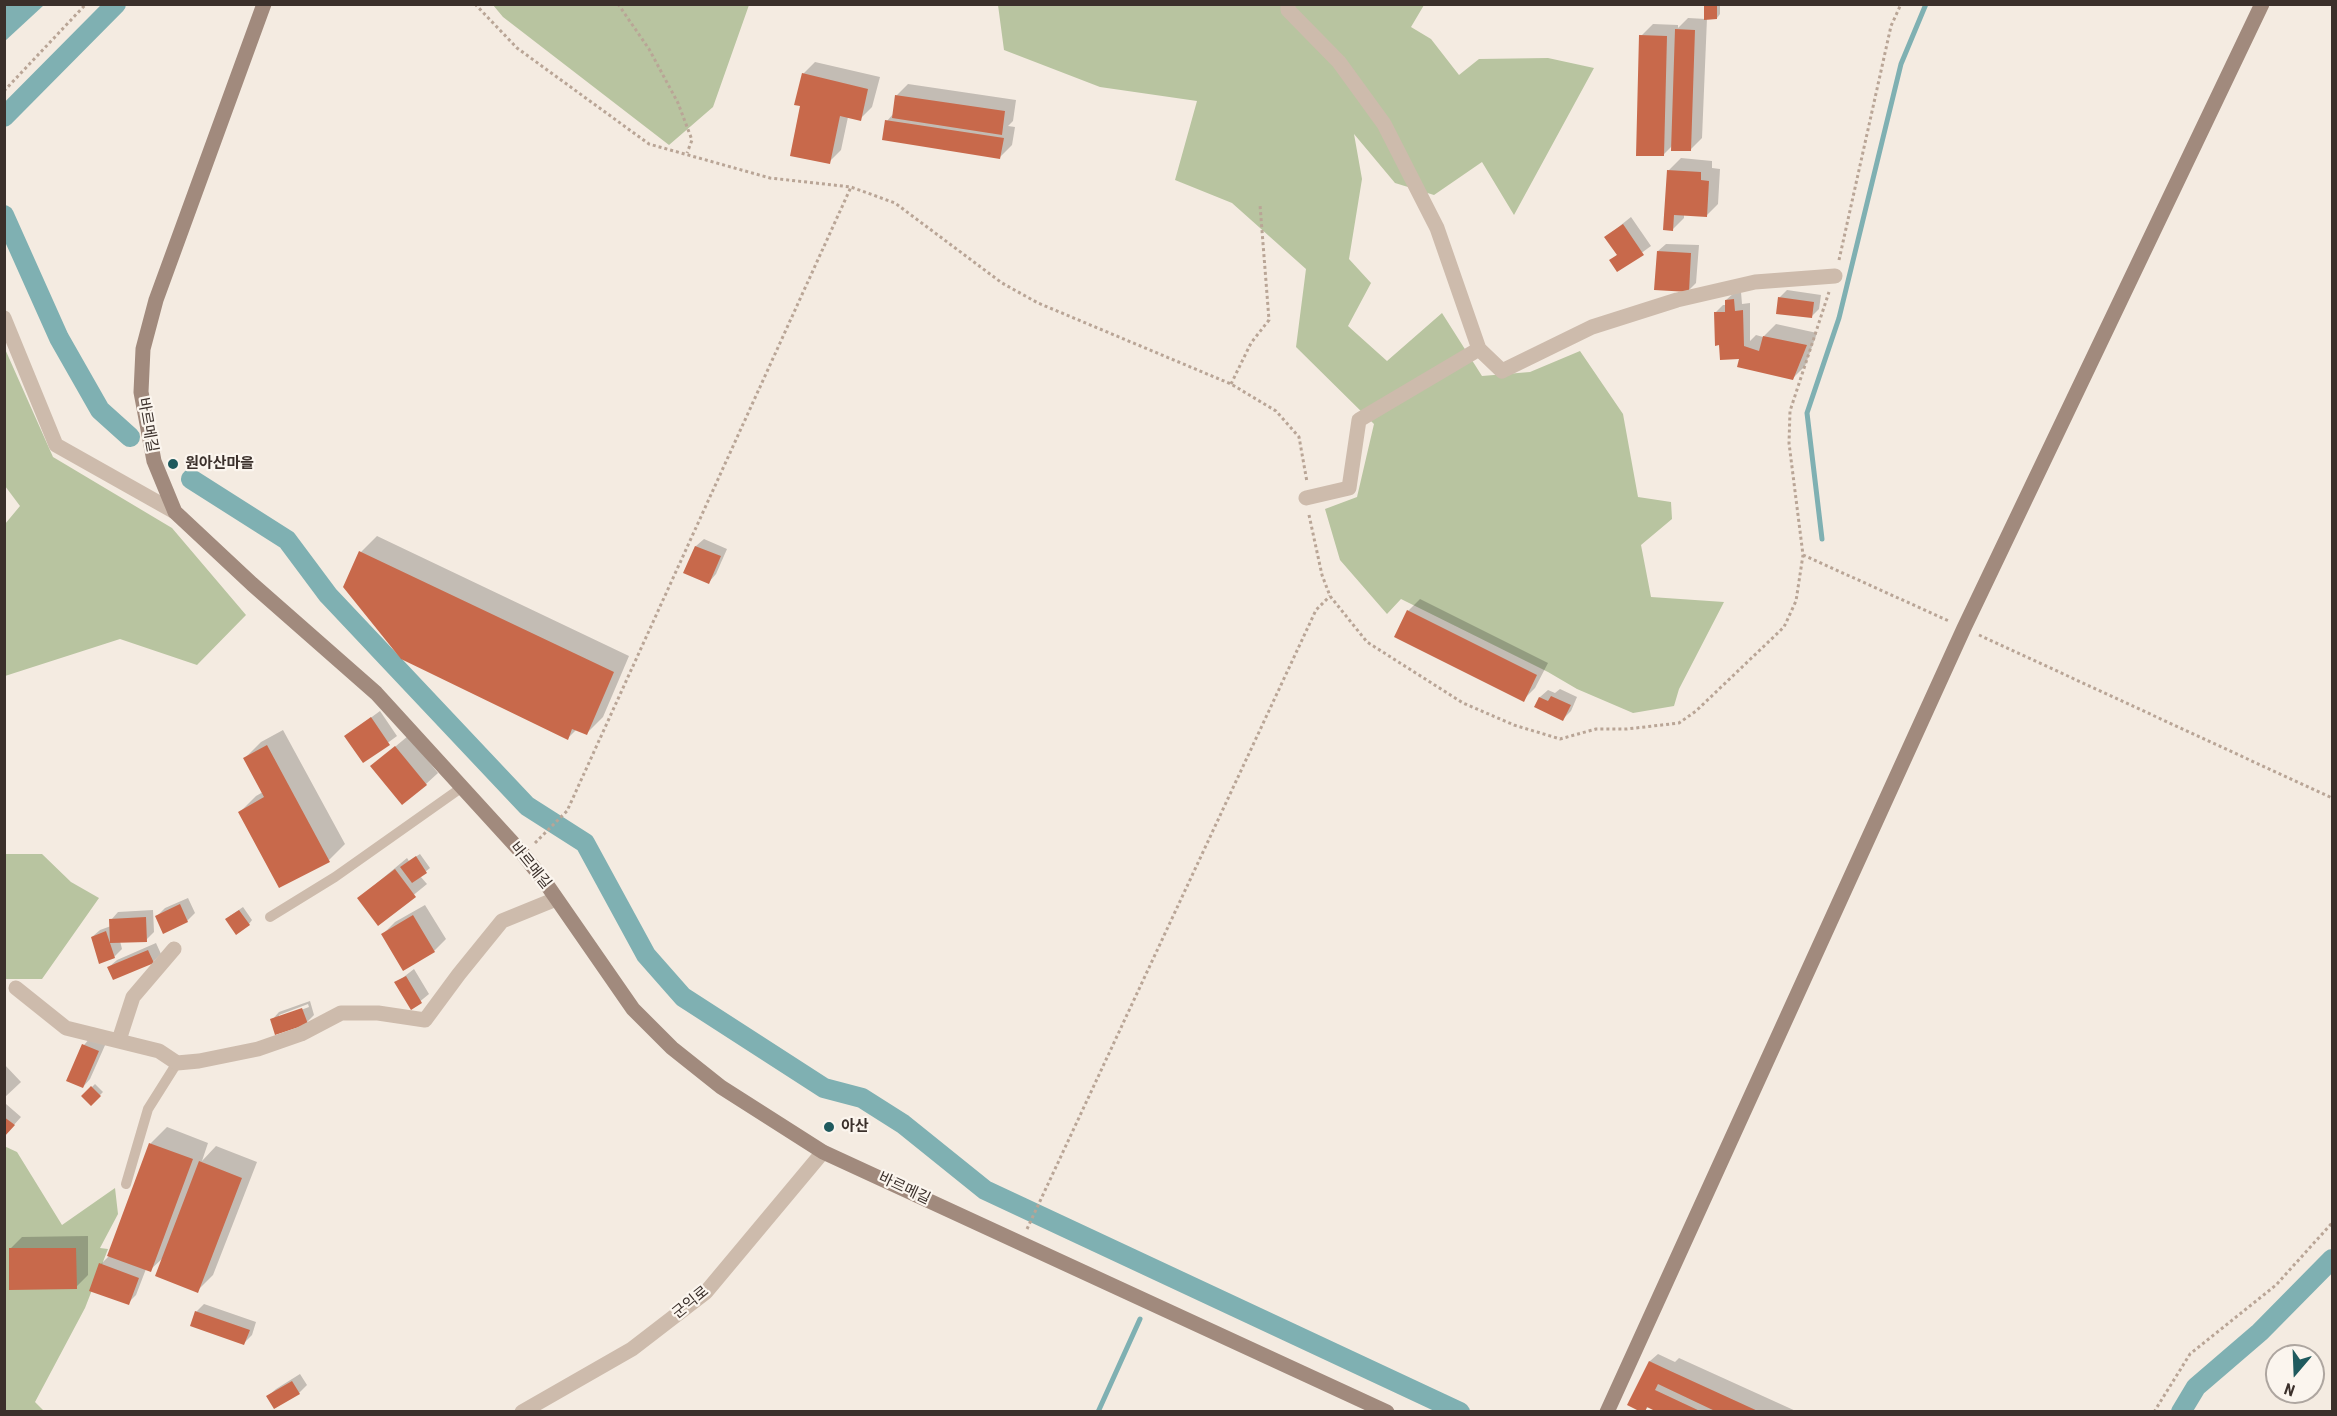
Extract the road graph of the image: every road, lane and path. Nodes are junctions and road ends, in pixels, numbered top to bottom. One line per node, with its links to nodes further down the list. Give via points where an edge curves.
1 (86, 4): 8 (path)
2 (264, 4): 17 (street, 바르메길, via 156,300 143,349 141,392 154,461)
3 (475, 4): 9 (path, via 517,48 649,144)
4 (618, 4): 9 (path, via 649,49 678,103 692,140)
5 (1288, 4): 14 (street, via 1288,10 1339,62 1384,124 1437,228)
6 (1901, 4): 12 (path, via 1891,26)
7 (2262, 4): 20 (street)
8 (4, 91)
9 (687, 153): 10 (path, via 770,178)
10 (851, 187): 15 (path, via 895,203 1002,283 1038,303); 23 (path, via 567,811)
11 (1260, 205): 15 (path, via 1269,320 1251,343)
12 (1835, 276): 14 (street, via 1755,282 1677,300 1592,327 1502,371); 18 (path, via 1790,411 1789,443)
13 (4, 318): 17 (street, via 56,445)
14 (1479, 350): 16 (street, via 1359,420 1349,488)
15 (1231, 384): 16 (path, via 1276,411 1299,437 1307,477)
16 (1306, 498): 19 (path)
17 (175, 512): 21 (street, 바르메길, via 376,693)
18 (1803, 555): 19 (path, via 1796,601 1784,627 1696,711 1679,723 1596,729 1560,739 1463,703 1367,642); 20 (path)
19 (1330, 597): 33 (path, via 1316,610)
20 (1964, 628): 22 (path); 38 (street)
21 (462, 788): 24 (street, 바르메길, via 523,855); 25 (lane, via 335,877)
22 (2332, 798)
23 (538, 839)
24 (556, 899): 29 (street, via 502,921 425,1020 378,1013 341,1013 301,1034 258,1049); 30 (street, 바르메길, via 633,1009 672,1048 721,1087)
25 (270, 917)
26 (174, 949): 28 (street, via 133,997)
27 (16, 988): 28 (street, via 66,1028)
28 (118, 1040): 29 (street, via 159,1051)
29 (177, 1063): 31 (lane, via 148,1108)
30 (823, 1152): 34 (street, 군익로, via 706,1292 632,1349); 37 (street, 바르메길)
31 (126, 1184)
32 (2332, 1223): 39 (path, via 2276,1285 2190,1354)
33 (1027, 1228)
34 (543, 1398): 35 (street, 군익로); 36 (street)
35 (522, 1412)
36 (551, 1412)
37 (1387, 1412)
38 (1607, 1412)
39 (2154, 1412)

